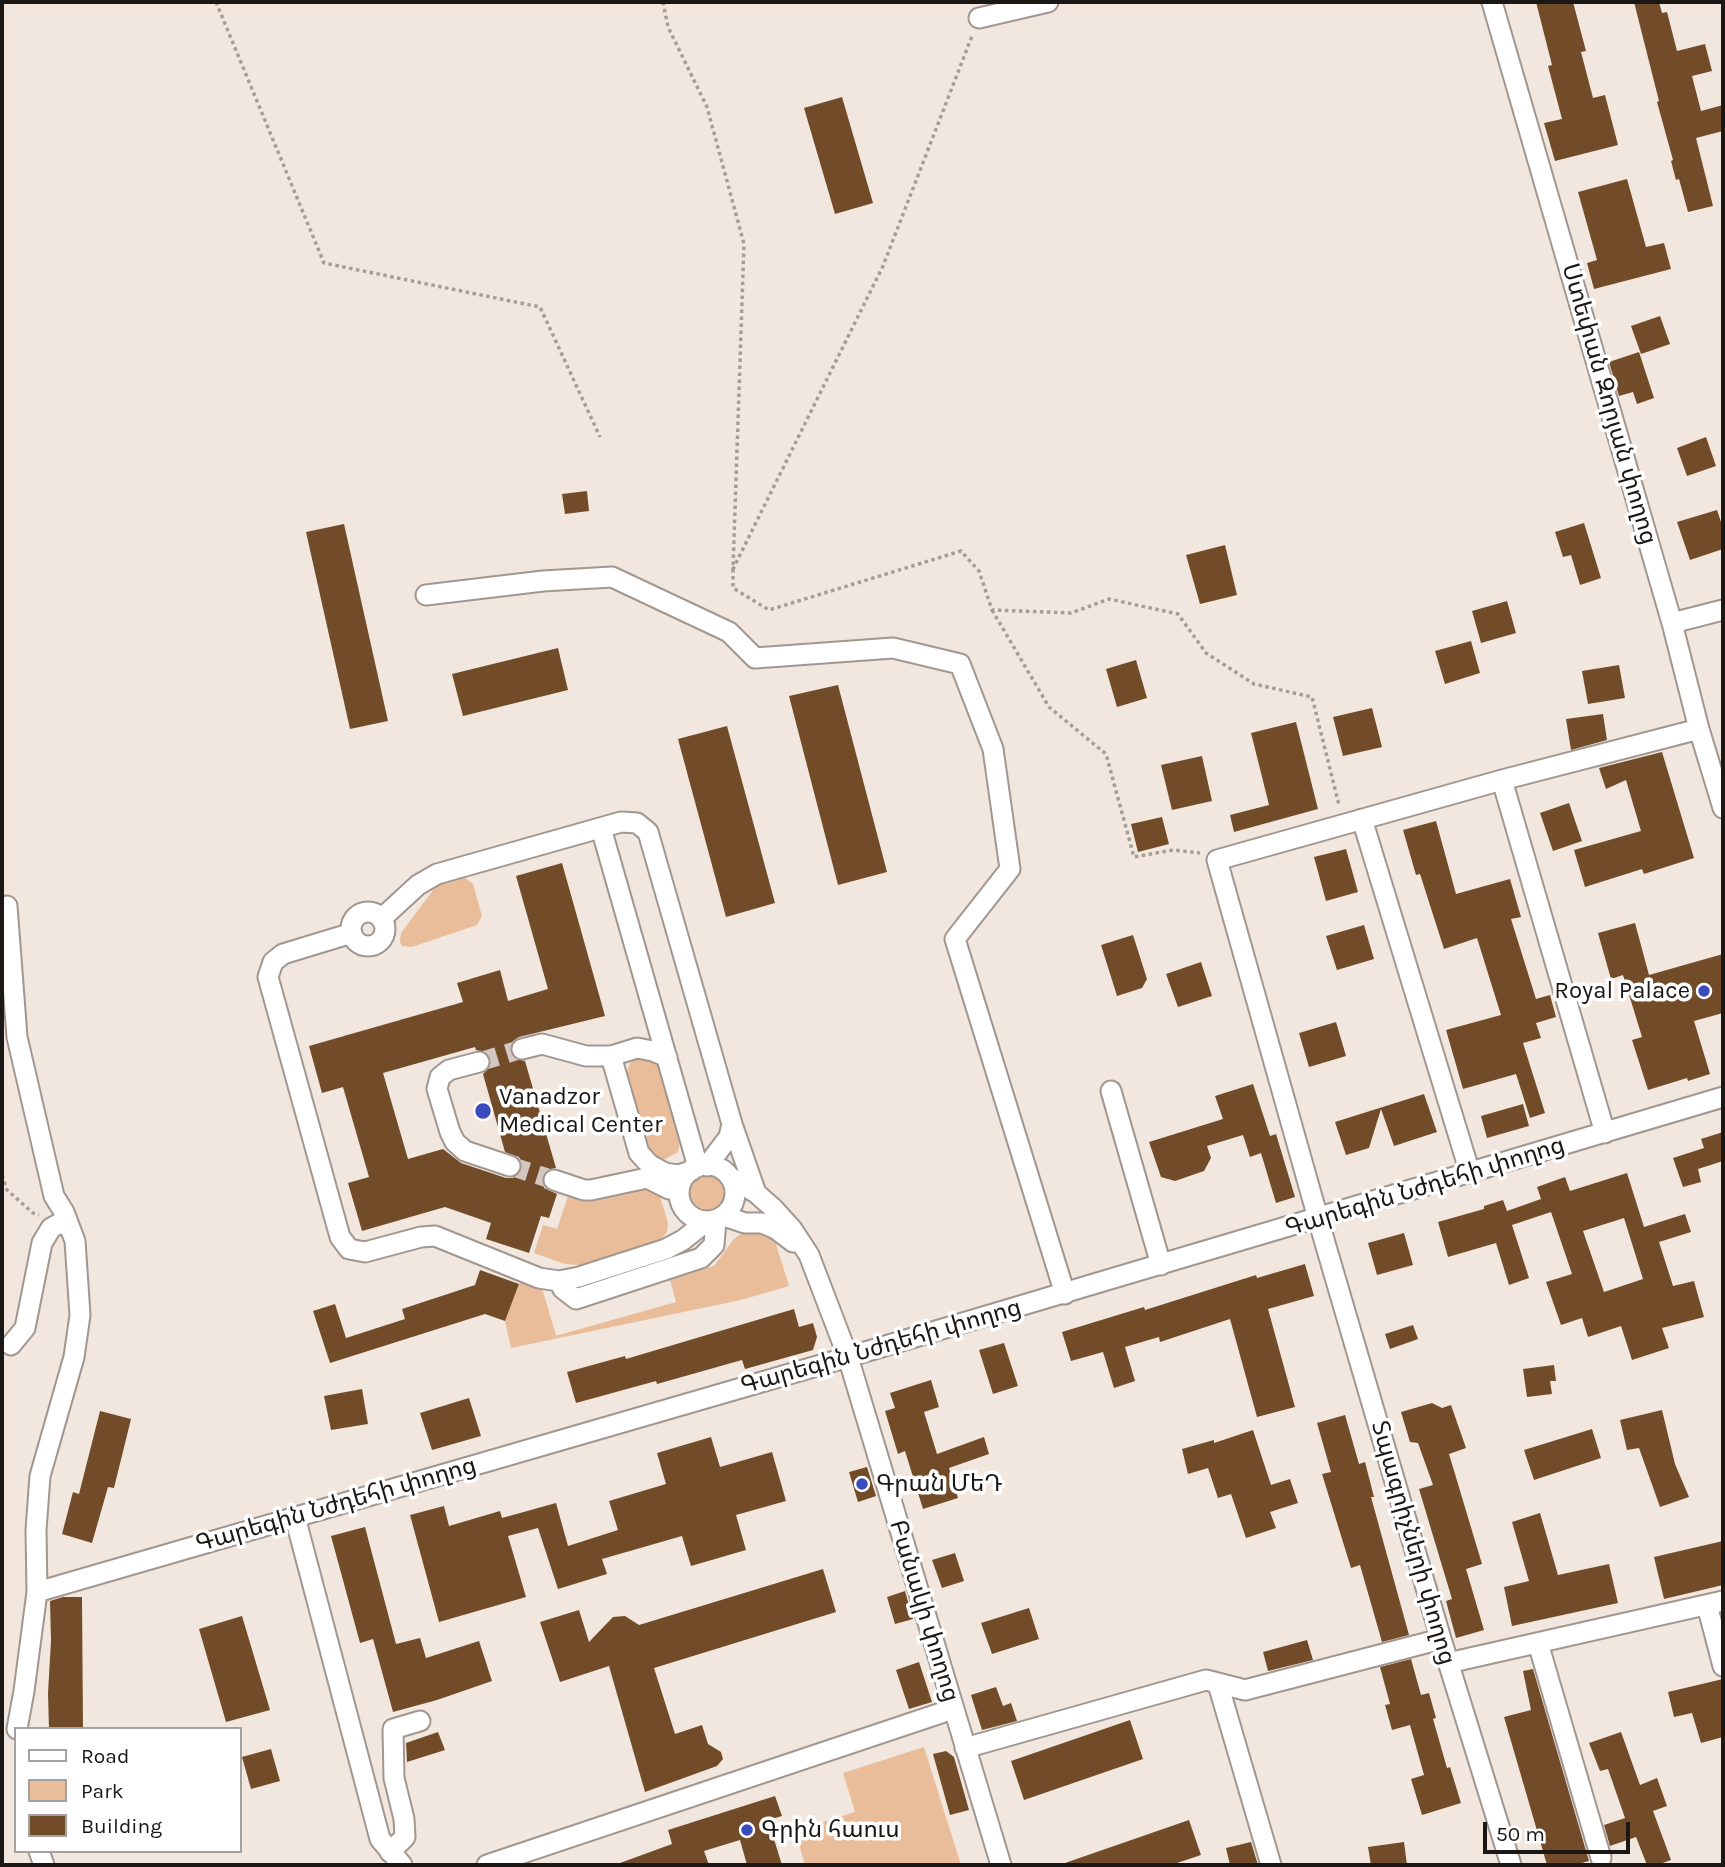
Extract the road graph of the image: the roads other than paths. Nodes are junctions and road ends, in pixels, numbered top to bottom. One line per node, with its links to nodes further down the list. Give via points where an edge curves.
1 (1048, 2): 3 (street)
2 (1492, 2): 6 (street, Ստեփան Զորյան փողոց)
3 (979, 18)
4 (426, 595): 35 (street, via 612,577 729,632 755,658 893,648 960,664 993,749 1010,869 955,939)
5 (1723, 610): 6 (street)
6 (1672, 622): 7 (street, Ստեփան Զորյան փողոց)
7 (1699, 729): 8 (street); 9 (street, Ստեփան Զորյան փողոց)
8 (1502, 780): 10 (street); 22 (street)
9 (1723, 808)
10 (1353, 822): 25 (street); 31 (street, Տպագրիչների փողոց, via 1219,864)
11 (601, 828): 13 (street); 21 (street, via 637,823 648,832); 30 (street, via 437,874 381,919 370,912 358,915 352,933 283,954 273,962 268,977 340,1237 349,1249 365,1252 435,1236 539,1278 559,1281 666,1248)
12 (7, 906): 32 (street, via 17,1037)
13 (656, 1022): 14 (street, via 649,1037); 17 (street)
14 (636, 1048): 16 (street); 17 (street)
15 (522, 1049): 16 (street, via 542,1044 586,1056)
16 (611, 1056): 24 (street, via 639,1153 665,1173 678,1175)
17 (667, 1057): 24 (street)
18 (479, 1062): 23 (street, via 440,1077 438,1089 450,1132 465,1151)
19 (1111, 1091): 34 (street)
20 (1723, 1097): 22 (street, Գարեգին Նժդեհի փողոց)
21 (732, 1124): 24 (street, via 729,1137); 28 (street)
22 (1605, 1133): 25 (street, Գարեգին Նժդեհի փողոց)
23 (510, 1166)
24 (699, 1168): 26 (street, via 723,1171); 29 (street, via 681,1185)
25 (1470, 1173): 31 (street, Գարեգին Նժդեհի փողոց)
26 (730, 1177): 28 (street); 30 (street, via 735,1193 730,1210)
27 (554, 1180): 29 (street, via 591,1191 647,1178 671,1190)
28 (756, 1193): 33 (street, Բանակի փողոց, via 792,1229)
29 (681, 1202): 30 (street, via 691,1216)
30 (716, 1219): 33 (street, via 762,1223)
31 (1318, 1219): 34 (street, Գարեգին Նժդեհի փողոց); 41 (street, Տպագրիչների փողոց)
32 (65, 1225): 36 (street, via 51,1228 42,1244 25,1328); 39 (street, via 75,1241 80,1315 75,1357 40,1476)
33 (809, 1255): 37 (street, Բանակի փողոց)
34 (1161, 1265): 35 (street, Գարեգին Նժդեհի փողոց)
35 (1065, 1294): 37 (street, Գարեգին Նժդեհի փողոց)
36 (11, 1345)
37 (848, 1357): 38 (street, Գարեգին Նժդեհի փողոց); 46 (street, Բանակի փողոց)
38 (295, 1517): 39 (street, Գարեգին Նժդեհի փողոց); 50 (street, via 380,1839)
39 (37, 1592): 48 (street)
40 (1715, 1603): 42 (street); 44 (street)
41 (1441, 1639): 43 (street, Տպագրիչների փողոց); 45 (street, via 1245,1690)
42 (1538, 1643): 43 (street); 51 (street)
43 (1448, 1663): 55 (street, Տպագրիչների փողոց)
44 (1723, 1666)
45 (1218, 1684): 49 (street, via 1206,1679); 54 (street)
46 (953, 1709): 49 (street, Բանակի փողոց); 52 (street)
47 (420, 1721): 50 (street, via 393,1729 394,1778 405,1837)
48 (17, 1727)
49 (965, 1748): 53 (street, Բանակի փողոց)
50 (396, 1858)
51 (1601, 1858)
52 (486, 1865)
53 (1000, 1865)
54 (1271, 1865)
55 (1511, 1865)

